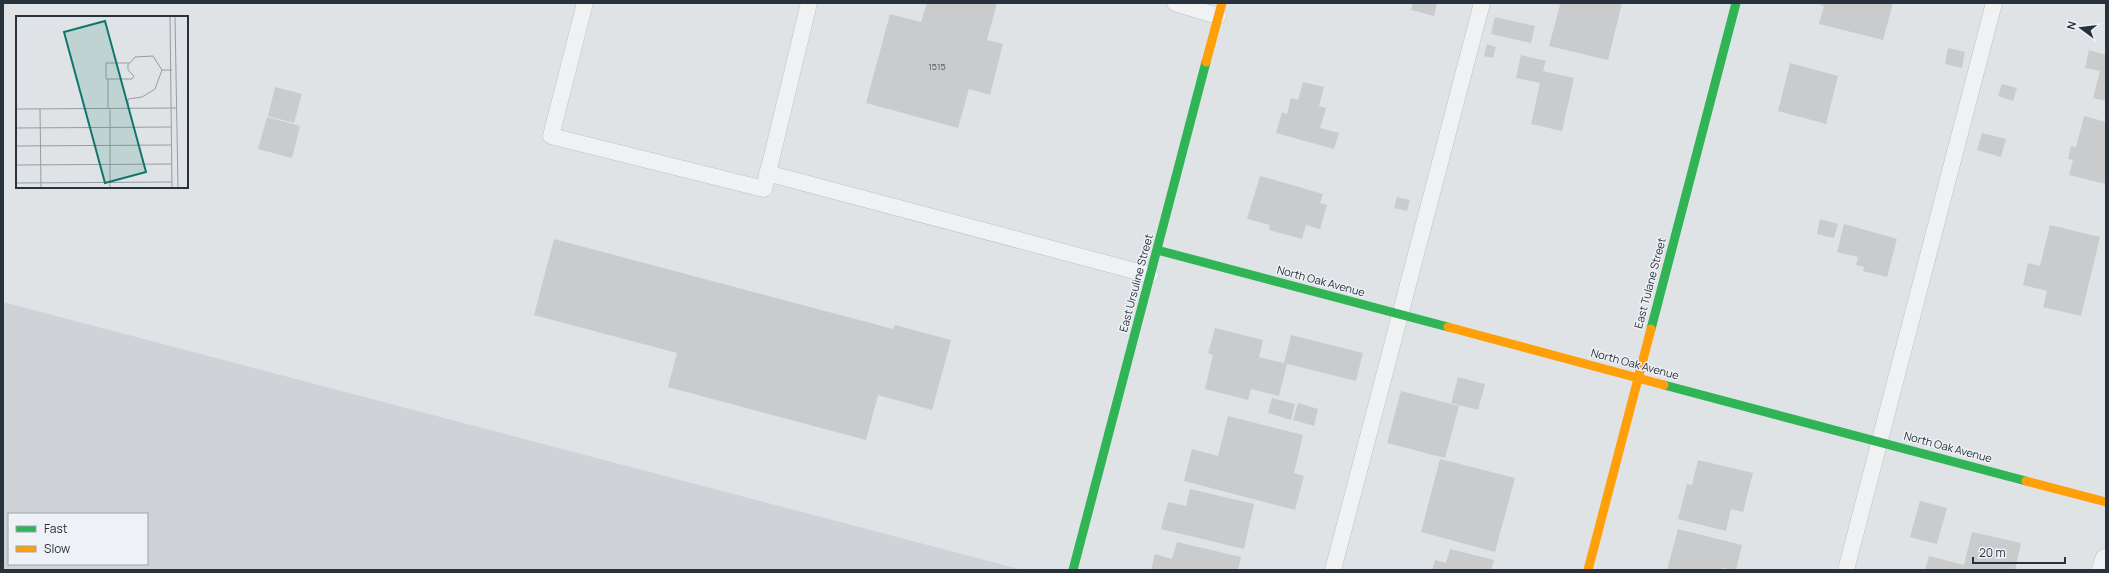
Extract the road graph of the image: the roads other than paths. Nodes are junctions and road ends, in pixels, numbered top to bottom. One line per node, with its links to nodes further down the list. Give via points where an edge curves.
1 (585, 3): 8 (lane, via 551,136 764,189)
2 (808, 3): 8 (lane)
3 (1175, 3): 7 (lane)
4 (1482, 3): 11 (lane)
5 (1736, 3): 12 (street, East Tulane Street)
6 (1994, 3): 13 (lane)
7 (1220, 9): 9 (street, East Ursuline Street)
8 (768, 173): 10 (lane)
9 (1157, 250): 10 (street, East Ursuline Street); 11 (street, North Oak Avenue)
10 (1150, 276): 16 (street, East Ursuline Street)
11 (1400, 314): 12 (street, North Oak Avenue); 17 (lane)
12 (1638, 378): 13 (street, North Oak Avenue); 18 (street, East Tulane Street)
13 (1880, 442): 14 (street, North Oak Avenue); 19 (lane)
14 (2106, 502)
15 (2106, 560): 20 (street)
16 (1073, 570)
17 (1333, 570)
18 (1588, 570)
19 (1846, 570)
20 (2103, 570)

